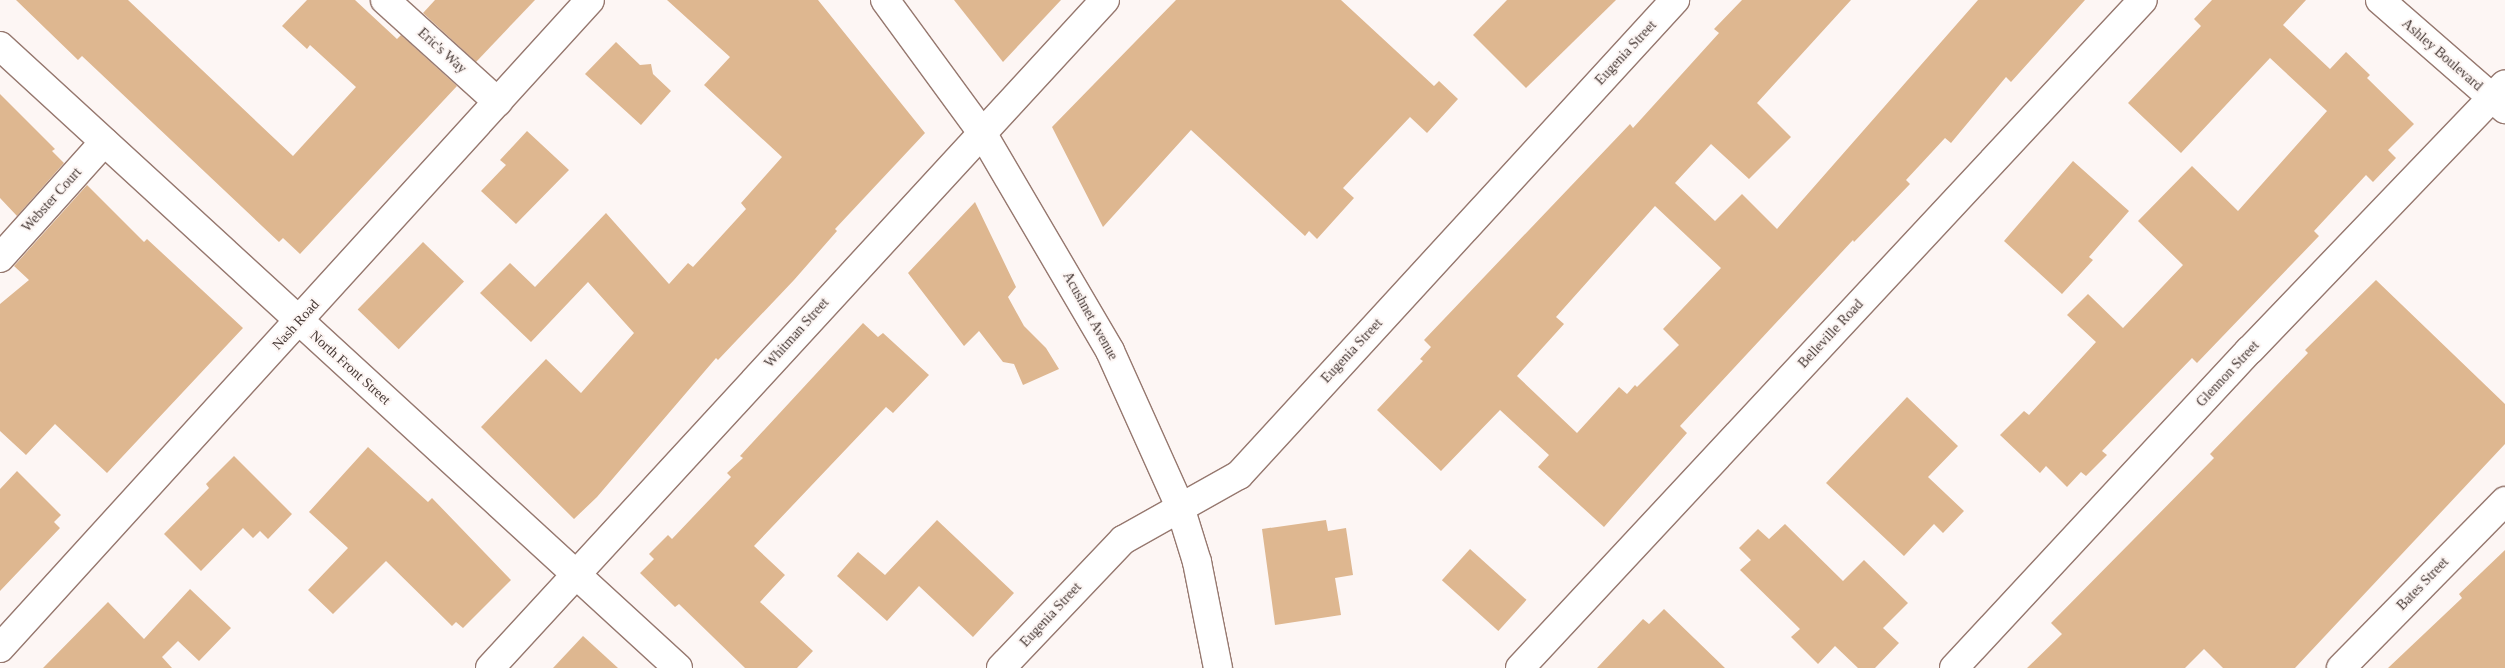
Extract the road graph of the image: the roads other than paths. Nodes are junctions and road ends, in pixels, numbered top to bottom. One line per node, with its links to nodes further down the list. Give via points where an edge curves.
1 (386, 0): 10 (street, Eric's Way)
2 (590, 0): 10 (street, Nash Road)
3 (885, 0): 11 (street, Acushnet Avenue)
4 (1105, 0): 11 (street, Whitman Street)
5 (1675, 0): 16 (street, Eugenia Street, via 1239,474)
6 (2143, 0): 24 (street, Belleville Road)
7 (2380, 0): 9 (street, Ashley Boulevard)
8 (0, 46): 12 (street, North Front Street)
9 (2500, 97): 19 (street, Glennon Street, via 2243,358)
10 (498, 102): 14 (street, Nash Road)
11 (981, 131): 16 (street, Acushnet Avenue, via 1105,340); 17 (street, Whitman Street)
12 (104, 142): 13 (street, Webster Court); 14 (street, North Front Street)
13 (0, 258)
14 (299, 322): 17 (street, North Front Street); 18 (street, Nash Road)
15 (2505, 501): 25 (street, Bates Street)
16 (1180, 507): 22 (street, Eugenia Street, via 1123,540); 23 (street, Acushnet Avenue, via 1197,562)
17 (576, 574): 20 (street, Whitman Street); 21 (street, North Front Street)
18 (0, 648)
19 (1968, 663)
20 (490, 668)
21 (678, 668)
22 (1001, 668)
23 (1218, 668)
24 (1520, 668)
25 (2341, 668)

